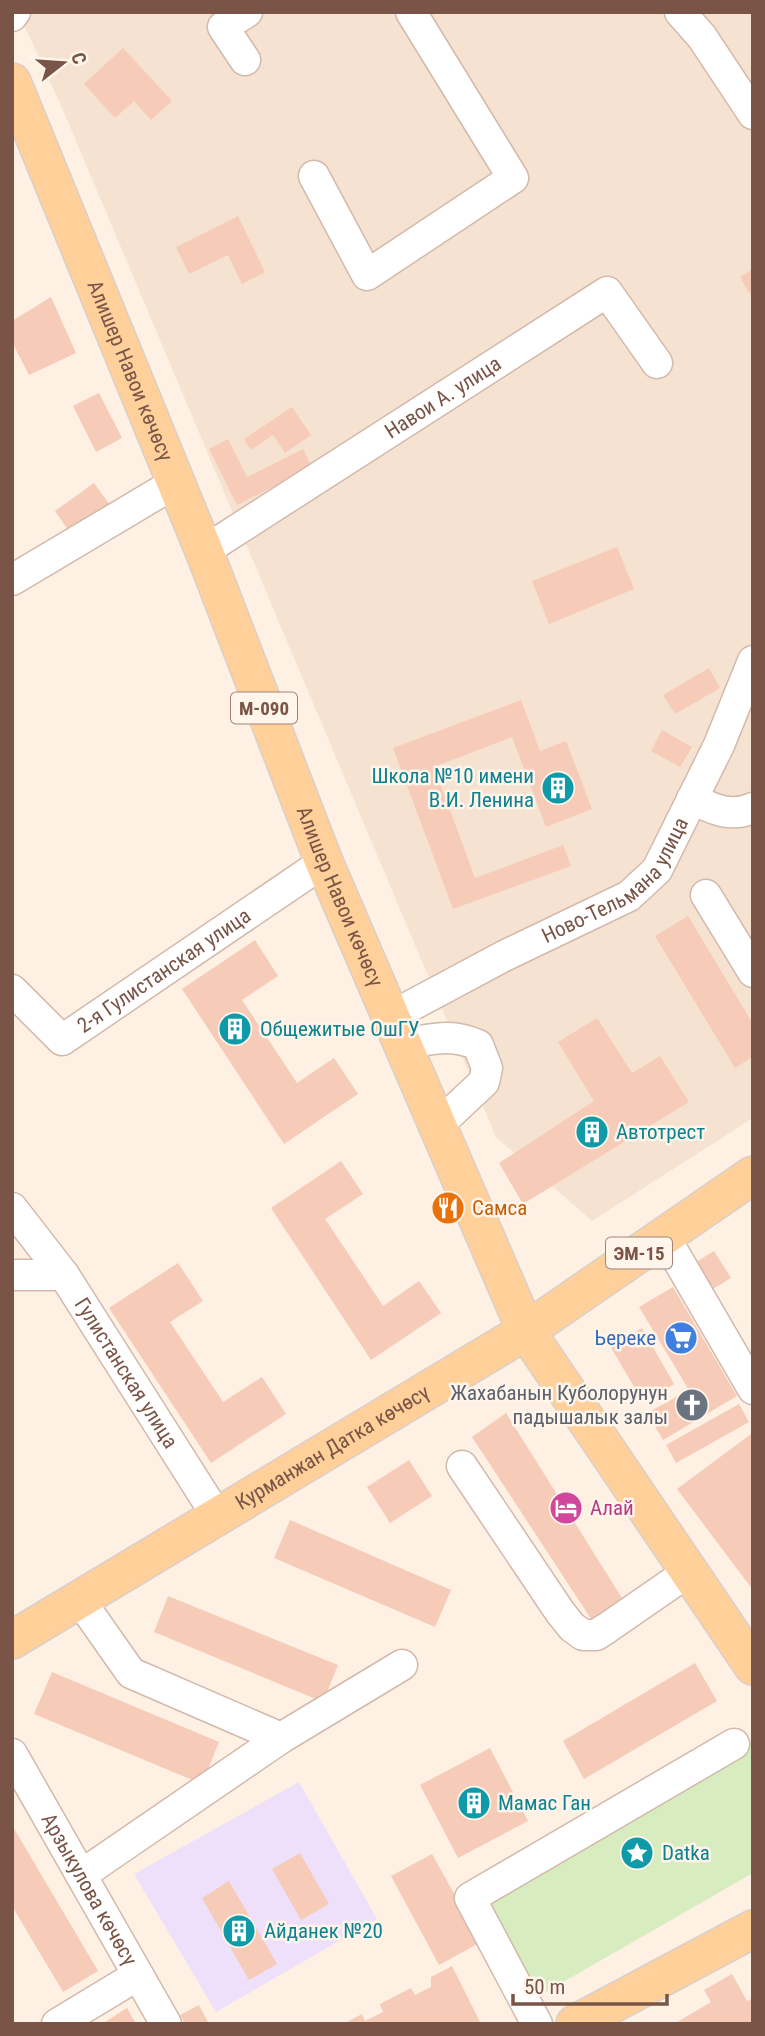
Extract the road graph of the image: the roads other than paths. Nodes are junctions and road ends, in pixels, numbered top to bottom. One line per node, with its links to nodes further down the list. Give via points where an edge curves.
1 (247, 12): 4 (street, via 223,27)
2 (411, 12): 7 (street, via 513,178 367,275)
3 (680, 12): 6 (street)
4 (245, 60)
5 (12, 82): 9 (main road, Алишер Навои көчөсү / М-090)
6 (753, 114)
7 (314, 176)
8 (657, 363): 10 (street, Навои А. улица, via 607,292)
9 (175, 483): 10 (main road, Алишер Навои көчөсү / М-090); 11 (street)
10 (204, 551): 15 (main road, Алишер Навои көчөсү / М-090)
11 (12, 580)
12 (753, 661): 13 (street, Ново-Тельмана улица)
13 (692, 799): 14 (street, via 722,813); 19 (street, Ново-Тельмана улица, via 657,870 629,896 504,956)
14 (753, 808)
15 (324, 862): 18 (street, 2-я Гулистанская улица, via 62,1040); 19 (main road, Алишер Навои көчөсү / М-090)
16 (706, 895): 17 (street)
17 (753, 972)
18 (12, 990)
19 (396, 1031): 20 (main road, Алишер Навои көчөсү / М-090); 20 (street, via 463,1038 478,1045 487,1068 484,1082)
20 (437, 1126): 26 (main road, Алишер Навои көчөсү / М-090)
21 (753, 1175): 23 (main road, Курманжан Датка көчөсү / ЭМ-15)
22 (12, 1208): 25 (street)
23 (664, 1236): 26 (main road, Курманжан Датка көчөсү / ЭМ-15); 27 (street)
24 (12, 1275): 25 (street, Гулистанская улица)
25 (64, 1275): 29 (street, Гулистанская улица)
26 (526, 1331): 29 (main road, Курманжан Датка көчөсү); 30 (main road, Алишер Навои көчөсү)
27 (753, 1389)
28 (462, 1466): 30 (street, via 560,1612 583,1635 596,1635)
29 (217, 1516): 31 (main road, Курманжан Датка көчөсү)
30 (688, 1572): 34 (main road, Алишер Навои көчөсү)
31 (79, 1600): 32 (main road, Курманжан Датка көчөсү); 35 (street, via 131,1673)
32 (12, 1640)
33 (402, 1665): 35 (street)
34 (753, 1666)
35 (281, 1738): 38 (street)
36 (734, 1744): 43 (street, via 470,1898)
37 (13, 1759): 38 (street, Арзыкулова көчөсү)
38 (81, 1875): 40 (street, Арзыкулова көчөсү)
39 (753, 1929): 44 (main road)
40 (138, 1975): 41 (street); 42 (street, Арзыкулова көчөсү)
41 (57, 2024)
42 (166, 2024)
43 (537, 2024)
44 (575, 2024)

